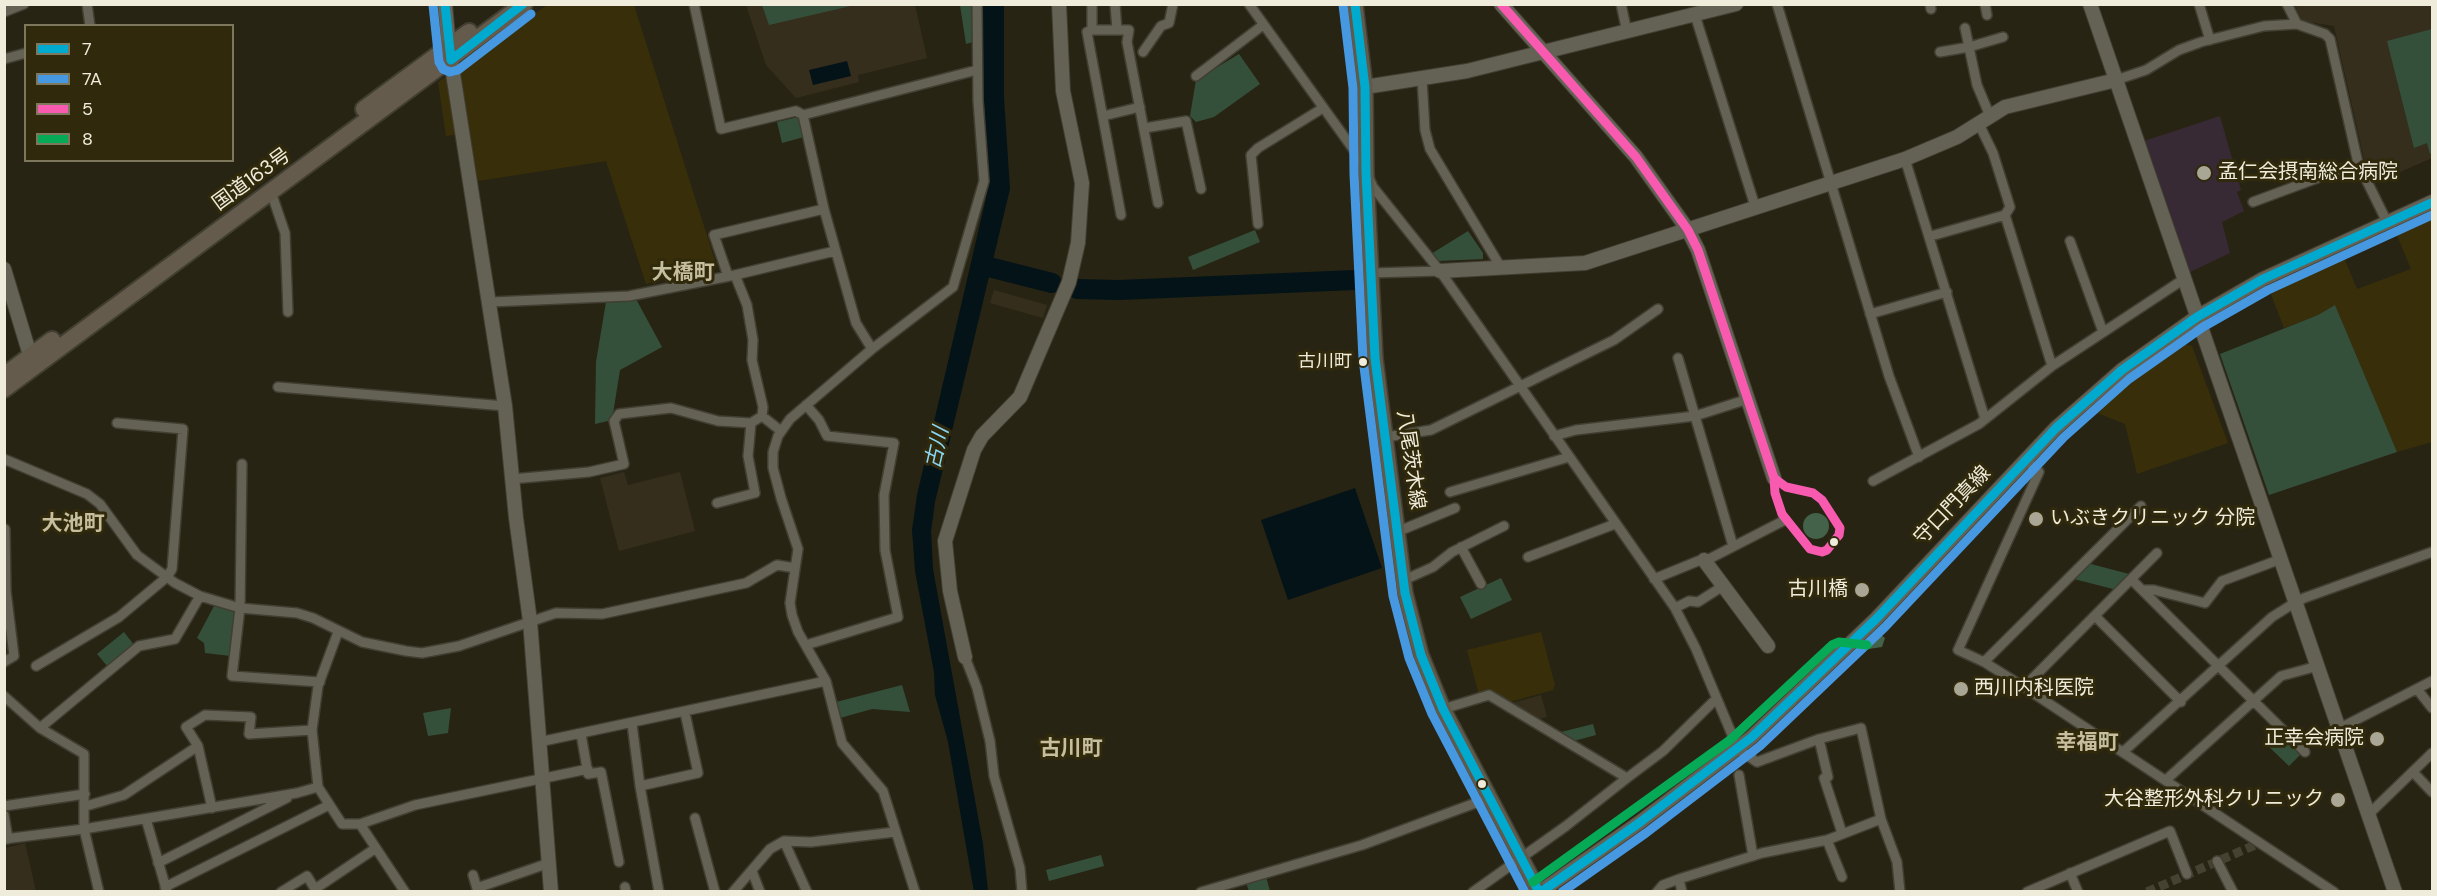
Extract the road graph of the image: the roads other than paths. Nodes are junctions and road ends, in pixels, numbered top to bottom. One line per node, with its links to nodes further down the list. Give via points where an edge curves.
1 (24, 4): 22 (street)
2 (87, 4): 25 (street)
3 (445, 4): 39 (street)
4 (506, 4): 39 (highway, 国道163号)
5 (524, 4): 39 (highway, 国道163号)
6 (694, 4): 48 (street, via 721,129 796,111)
7 (977, 4): 41 (street)
8 (1059, 4): 145 (street, via 1063,91 1082,183 1078,243 1069,282 1020,397 982,436 974,450 945,541)
9 (1092, 4): 29 (street)
10 (1115, 4): 30 (street)
11 (1173, 4): 35 (street, via 1169,23 1161,26)
12 (1249, 4): 27 (street)
13 (1354, 4): 45 (main road, 八尾茨木線)
14 (1501, 4): 38 (street)
15 (1621, 4): 31 (street)
16 (1736, 4): 23 (street)
17 (1777, 4): 55 (street)
18 (1985, 4): 24 (street)
19 (2090, 4): 44 (street)
20 (2199, 4): 33 (street)
21 (2288, 4): 26 (street)
22 (4, 12)
23 (1695, 15): 31 (street); 61 (street)
24 (1987, 15)
25 (90, 24)
26 (2297, 24): 33 (street, via 2264,26); 53 (street, via 2330,39)
27 (1263, 25): 42 (street); 47 (street)
28 (1965, 28): 34 (street)
29 (1092, 30): 30 (street); 49 (street, via 1087,32)
30 (1117, 30): 46 (street, via 1129,30 1127,42)
31 (1627, 32): 38 (street)
32 (2003, 37): 34 (street)
33 (2210, 40): 44 (street)
34 (1969, 47): 36 (street); 50 (street)
35 (1143, 52)
36 (1940, 52)
37 (24, 53): 40 (street)
38 (1543, 53): 43 (street); 67 (street, via 1636,157)
39 (450, 54): 57 (highway, 国道163号); 78 (street); 86 (highway, 国道163号)
40 (4, 58)
41 (977, 70): 48 (street); 84 (street, via 984,182 953,287)
42 (1196, 76)
43 (1422, 79): 45 (street); 71 (street, via 1430,149)
44 (2116, 80): 50 (street, via 2005,107); 76 (street)
45 (1365, 87): 54 (main road, 八尾茨木線)
46 (1140, 106): 49 (street); 51 (street)
47 (1323, 108): 54 (street, via 1361,160); 66 (street, via 1251,155)
48 (803, 116): 62 (street)
49 (1103, 116): 63 (street)
50 (1984, 120): 52 (street, via 1957,137); 64 (street, via 2010,207)
51 (1145, 128): 56 (street, via 1186,121); 60 (street)
52 (1905, 159): 55 (street); 68 (street)
53 (2358, 163): 58 (street); 65 (street)
54 (1366, 173): 73 (street, via 1379,196); 74 (main road, 八尾茨木線)
55 (1828, 182): 61 (street); 81 (street)
56 (1201, 189)
57 (271, 192): 80 (street, via 285,233); 86 (highway, 国道163号)
58 (2253, 202)
59 (2433, 202): 65 (street, 守口門真線)
60 (1158, 203)
61 (1755, 206): 67 (street)
62 (824, 209): 70 (street); 75 (street, via 714,235)
63 (1121, 214)
64 (2005, 214): 68 (street); 87 (street)
65 (2387, 222): 82 (street, 守口門真線, via 2263,279)
66 (1258, 224)
67 (1688, 230): 71 (street, via 1585,262); 92 (street)
68 (1931, 236): 77 (street)
69 (2070, 241): 83 (street)
70 (835, 251): 75 (street); 84 (street, via 856,323)
71 (1500, 266): 73 (street)
72 (4, 269): 86 (street)
73 (1440, 271): 74 (street); 90 (street)
74 (1371, 273): 102 (main road, 八尾茨木線, via 1375,358)
75 (731, 276): 78 (street, via 629,296); 95 (street, via 747,305 752,360 764,407)
76 (2184, 279): 82 (street); 83 (street)
77 (1947, 292): 81 (street); 97 (street)
78 (491, 302): 94 (street)
79 (1658, 309): 90 (street, via 1614,340)
80 (288, 312)
81 (1870, 314): 104 (street, via 1888,376)
82 (2196, 317): 106 (street, 守口門真線, via 2122,370); 125 (street)
83 (2103, 332): 87 (street)
84 (872, 349): 93 (street)
85 (1678, 358): 96 (street)
86 (32, 362): 88 (highway, 国道163号); 91 (highway, 国道163号)
87 (2052, 366): 97 (street)
88 (4, 376)
89 (278, 387): 94 (street)
90 (1520, 388): 101 (street); 102 (street, via 1431,430)
91 (4, 389)
92 (1748, 399): 96 (street); 108 (street)
93 (807, 405): 100 (street); 143 (street, via 827,436 894,443 884,495 885,550 898,617)
94 (506, 406): 109 (street)
95 (762, 416): 99 (street); 100 (street)
96 (1695, 416): 101 (street); 120 (street)
97 (1986, 419): 104 (street)
98 (117, 423): 128 (street, via 183,429 172,569)
99 (751, 423): 109 (street, via 718,421 670,408 619,414 614,421 624,464 590,472); 112 (street, via 748,456 755,493)
100 (781, 432): 127 (street, via 773,452 773,468 798,549)
101 (1554, 436): 103 (street)
102 (1386, 437): 119 (main road, 八尾茨木線)
103 (1569, 457): 111 (street); 116 (street)
104 (1919, 457): 110 (street)
105 (4, 459): 128 (street, via 87,494 100,504 137,555)
106 (2025, 459): 147 (street, via 2039,472 1958,650); 171 (street, 守口門真線, via 1876,619)
107 (242, 464): 138 (street)
108 (1774, 477)
109 (512, 479): 141 (street)
110 (1873, 481)
111 (1450, 492)
112 (717, 503)
113 (2141, 506): 147 (street)
114 (1455, 508): 119 (street)
115 (1780, 522): 120 (street)
116 (1615, 524): 124 (street); 129 (street)
117 (1504, 526): 121 (street)
118 (5, 529): 135 (street)
119 (1399, 531): 130 (main road, 八尾茨木線)
120 (1733, 546): 126 (street)
121 (1461, 547): 130 (street, via 1433,567); 132 (street)
122 (2433, 552): 137 (street)
123 (2157, 553): 131 (street)
124 (1528, 557)
125 (2281, 559): 134 (street, via 2222,581 2205,603); 137 (street)
126 (1704, 560): 129 (street); 133 (street)
127 (795, 568): 141 (street, via 777,565 746,583 623,610 602,614 556,613); 143 (street, via 790,603 798,632)
128 (167, 577): 136 (street); 148 (street, via 118,617)
129 (1654, 579): 139 (street)
130 (1404, 580): 161 (main road, 八尾茨木線, via 1421,655)
131 (2132, 580): 134 (street); 140 (street)
132 (1481, 585)
133 (1723, 586): 139 (street, via 1698,602 1689,601); 144 (street)
134 (2142, 590): 149 (street)
135 (5, 591): 146 (street, via 14,656)
136 (200, 596): 138 (street); 165 (street, via 176,639 139,646)
137 (2296, 602): 149 (street, via 2272,617); 150 (street)
138 (240, 608): 142 (street, via 297,613); 153 (street, via 232,676)
139 (1675, 608): 157 (street)
140 (2096, 617): 154 (street); 159 (street)
141 (530, 621): 142 (street, via 459,646 422,653 362,642); 169 (street)
142 (338, 632): 153 (street)
143 (807, 645): 151 (street)
144 (1768, 646)
145 (965, 657): 229 (street, via 980,698 994,776 1015,844)
146 (4, 662)
147 (1984, 662): 154 (street)
148 (36, 666)
149 (2219, 666): 158 (street); 159 (street)
150 (2318, 666): 158 (street, via 2281,676); 191 (street)
151 (826, 681): 162 (street); 198 (street, via 842,743 883,791)
152 (2433, 681): 155 (street)
153 (320, 682): 166 (street)
154 (2024, 687): 172 (street)
155 (2417, 689): 160 (street); 164 (street)
156 (4, 696): 165 (street)
157 (1715, 700): 171 (street); 179 (street, via 1663,751)
158 (2254, 701): 173 (street); 180 (street)
159 (2181, 702): 172 (street)
160 (2433, 708)
161 (1443, 709): 179 (street, via 1489,695); 186 (main road, 八尾茨木線)
162 (685, 713): 163 (street); 181 (street, via 698,773)
163 (632, 724): 167 (street); 181 (street)
164 (2346, 725)
165 (40, 728): 185 (street, via 84,754)
166 (312, 730): 170 (street, via 249,734 251,717 205,715 186,726); 182 (street)
167 (581, 734): 169 (street); 175 (street)
168 (1819, 739): 171 (street, via 1757,762); 195 (street, via 1861,728); 199 (street, via 1828,777 1824,778)
169 (539, 742): 178 (street)
170 (198, 747): 189 (street, via 124,795); 190 (street)
171 (1738, 749): 232 (street, 守口門真線)
172 (2123, 752): 180 (street)
173 (2305, 752)
174 (2433, 753): 176 (street)
175 (588, 769): 178 (street); 207 (street, via 588,774 601,772)
176 (2413, 772): 183 (street); 191 (street)
177 (1739, 775): 205 (street)
178 (542, 778): 196 (street, via 415,805); 209 (street)
179 (1627, 778): 204 (street)
180 (2167, 779): 239 (street)
181 (640, 786): 223 (street)
182 (318, 787): 184 (street); 187 (street)
183 (2433, 792)
184 (297, 793): 190 (street); 208 (street)
185 (85, 794): 188 (street); 189 (street)
186 (1489, 798): 204 (main road, 八尾茨木線); 216 (street, via 1362,845)
187 (329, 805): 196 (street, via 342,824); 217 (street)
188 (4, 806)
189 (86, 806): 197 (street)
190 (212, 808): 194 (street)
191 (2370, 813): 240 (street)
192 (4, 815): 200 (street)
193 (695, 818): 224 (street)
194 (146, 819): 197 (street); 208 (street)
195 (1881, 819): 199 (street); 235 (street, via 1897,862)
196 (360, 824): 203 (street)
197 (84, 829): 200 (street); 219 (street)
198 (895, 832): 202 (street, via 811,842); 228 (street)
199 (1842, 833): 201 (street)
200 (6, 839)
201 (1827, 840): 205 (street); 214 (street)
202 (784, 841): 210 (street, via 770,849); 227 (street)
203 (376, 848): 220 (street, via 315,889 307,876); 221 (street)
204 (1521, 856): 231 (street); 232 (main road, 八尾茨木線)
205 (1753, 856): 215 (street)
206 (2217, 861): 238 (street)
207 (619, 862)
208 (159, 863): 217 (street)
209 (549, 863): 218 (street); 222 (street)
210 (752, 871): 225 (street); 226 (street)
211 (2070, 873): 212 (street, via 2170,831); 236 (street); 237 (street)
212 (2187, 874)
213 (473, 875): 218 (street)
214 (1842, 877)
215 (1678, 879): 233 (street); 234 (street)
216 (1224, 888): 230 (street)
217 (166, 889)
218 (478, 890)
219 (99, 891)
220 (281, 891)
221 (405, 891)
222 (551, 891)
223 (659, 891)
224 (716, 891)
225 (733, 891)
226 (760, 891)
227 (807, 891)
228 (915, 891)
229 (1022, 891)
230 (1201, 891)
231 (1473, 891)
232 (1539, 891)
233 (1657, 891)
234 (1682, 891)
235 (1900, 891)
236 (2027, 891)
237 (2078, 891)
238 (2233, 891)
239 (2334, 891)
240 (2395, 891)

